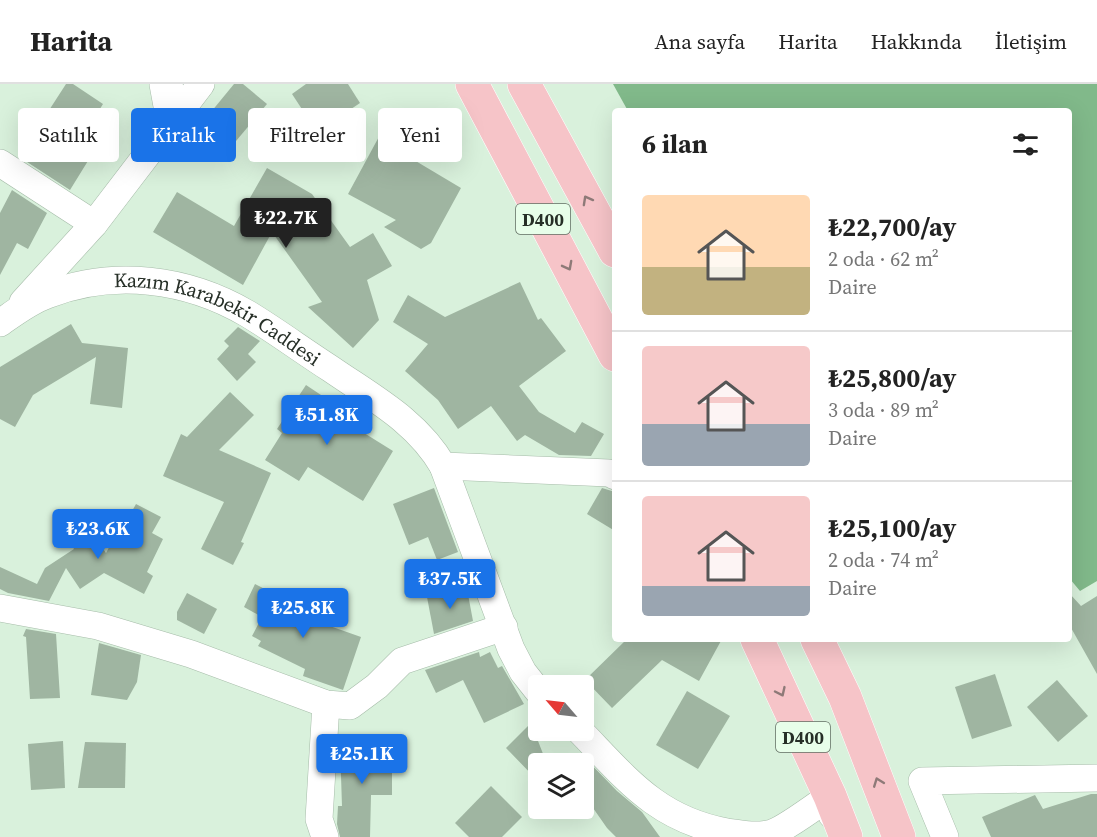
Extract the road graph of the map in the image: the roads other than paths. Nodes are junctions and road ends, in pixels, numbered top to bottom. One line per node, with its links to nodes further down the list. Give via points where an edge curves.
1 (166, 84): 5 (street)
2 (201, 84): 6 (street)
3 (472, 84): 12 (highway, D400, one-way to 12)
4 (524, 84): 10 (highway, D400, one-way to 4)
5 (170, 108)
6 (183, 108)
7 (142, 162): 9 (street)
8 (0, 163): 9 (street)
9 (94, 224): 11 (street)
10 (612, 245)
11 (5, 320): 13 (street, Kazım Karabekir Caddesi, via 44,296 77,285 151,280 184,287 246,313 404,418 433,448)
12 (612, 349)
13 (443, 466): 14 (street); 16 (street, Kazım Karabekir Caddesi)
14 (612, 474)
15 (0, 608): 20 (street, via 98,626 191,654)
16 (504, 627): 19 (street, Kazım Karabekir Caddesi); 20 (street, via 402,661 350,706)
17 (758, 642): 23 (highway, D400, one-way to 23)
18 (819, 642): 27 (highway, D400, one-way to 18)
19 (528, 678)
20 (326, 704): 24 (street, via 320,819)
21 (590, 741): 23 (street, via 637,789 664,810 707,828 750,835 773,832)
22 (1097, 778): 28 (street, via 922,781)
23 (830, 796): 25 (street); 26 (highway, D400)
24 (325, 837)
25 (834, 837)
26 (846, 837)
27 (899, 837)
28 (945, 837)

